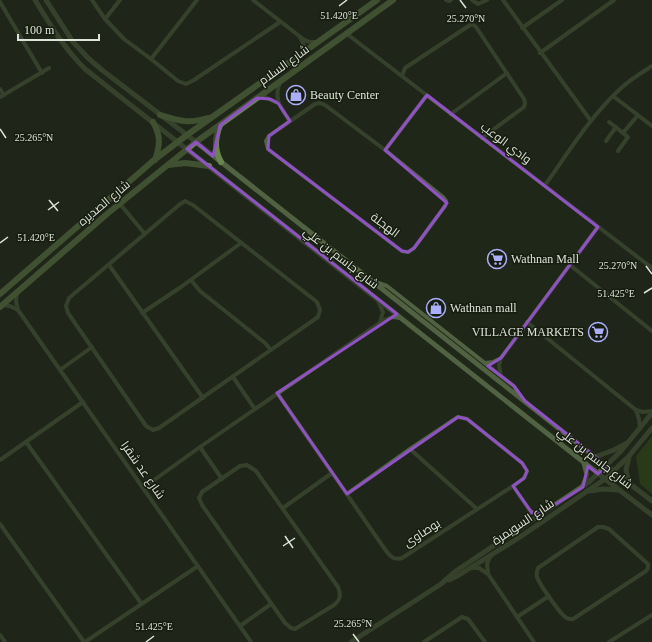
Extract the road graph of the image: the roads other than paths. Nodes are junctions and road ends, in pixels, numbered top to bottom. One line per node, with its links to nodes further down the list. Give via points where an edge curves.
1 (35, 0): 44 (street, شارع جاسم بن علي, via 61,42 76,60)
2 (46, 0): 39 (street, شارع جاسم بن علي, via 81,51)
3 (92, 0): 17 (street)
4 (120, 0): 17 (street)
5 (197, 0): 25 (street)
6 (253, 0): 18 (street)
7 (377, 0): 22 (main road, شارع السلام)
8 (393, 0): 20 (main road, شارع السلام)
9 (446, 0): 10 (street)
10 (451, 0)
11 (472, 0): 12 (street, via 478,4)
12 (487, 0)
13 (502, 0): 19 (street)
14 (562, 0): 19 (street)
15 (614, 0): 24 (street)
16 (0, 2): 28 (street)
17 (105, 19): 25 (street, via 124,39)
18 (280, 22): 21 (street); 25 (street, via 186,84 178,81)
19 (522, 28): 24 (street)
20 (347, 34): 30 (street, وادي الوعب); 31 (main road, شارع السلام)
21 (300, 37): 22 (street, via 310,42); 23 (street, via 304,45)
22 (318, 42): 23 (main road, شارع السلام)
23 (303, 52): 41 (main road, شارع السلام)
24 (540, 53): 43 (street)
25 (152, 58)
26 (652, 66): 35 (street, via 620,88)
27 (49, 68): 28 (street)
28 (42, 73): 34 (street)
29 (507, 73): 30 (street, via 472,24 405,68); 38 (street); 51 (street, via 524,99 524,107)
30 (402, 76): 33 (street, وادي الوعب)
31 (280, 82): 36 (main road, شارع السلام); 37 (street, via 276,97)
32 (0, 89): 34 (street)
33 (427, 95): 38 (street, وادي الوعب); 56 (street)
34 (2, 96)
35 (613, 96): 40 (street); 43 (street)
36 (257, 98): 37 (street, via 265,97); 46 (main road, شارع السلام)
37 (278, 103): 42 (street)
38 (451, 114): 51 (street, وادي الوعب)
39 (160, 115): 41 (main road, via 189,122); 50 (street, شارع جاسم بن علي)
40 (638, 115): 47 (street); 49 (street)
41 (213, 117): 50 (main road, شارع السلام)
42 (290, 121): 56 (street, الهجلة, via 320,103); 56 (street, الهجلة, via 269,136 266,141 268,149 402,251 408,252 414,248 446,201)
43 (591, 121): 62 (street)
44 (153, 122): 53 (street, شارع جاسم بن علي); 58 (main road, via 158,131 159,142)
45 (609, 122): 48 (street)
46 (220, 125): 54 (main road, شارع السلام); 59 (main road, via 215,143)
47 (652, 126)
48 (616, 127): 49 (street); 52 (street)
49 (623, 133): 57 (street, via 628,137)
50 (187, 135): 53 (main road, شارع السلام); 54 (street, شارع جاسم بن علي)
51 (482, 138): 62 (street, وادي الوعب)
52 (606, 141)
53 (179, 142): 55 (street, شارع جاسم بن علي); 58 (main road, شارع الصديره)
54 (196, 142): 55 (main road, شارع السلام); 59 (street, شارع جاسم بن علي)
55 (187, 149): 60 (main road, شارع الصديره); 61 (street, شارع جاسم بن علي)
56 (385, 150)
57 (618, 151)
58 (154, 160): 73 (main road, شارع الصديره)
59 (221, 162): 71 (street, شارع جاسم بن علي)
60 (167, 166): 61 (main road, via 185,163); 63 (main road, شارع الصديره)
61 (209, 166): 74 (street, شارع جاسم بن علي)
62 (545, 185): 64 (street, وادي الوعب)
63 (120, 204): 65 (street); 72 (main road, شارع الصديره)
64 (598, 226): 68 (street); 69 (street, وادي الوعب)
65 (145, 234): 66 (street, via 185,201); 67 (street)
66 (241, 243): 70 (street); 83 (street, via 317,302 320,310 318,317)
67 (108, 265): 77 (street); 82 (street, via 69,298 66,306 68,313)
68 (570, 265): 79 (street); 81 (street)
69 (652, 268)
70 (191, 280): 77 (street); 83 (street, via 200,291)
71 (372, 281): 85 (street, via 387,286); 91 (street, شارع جاسم بن علي)
72 (16, 293): 75 (main road, شارع الصديره); 76 (street, شارع عد شقرا)
73 (0, 294)
74 (378, 299): 78 (street, شارع جاسم بن علي); 80 (street, via 383,312)
75 (1, 306): 76 (street, via 10,306)
76 (18, 310): 86 (street, شارع عد شقرا)
77 (142, 313): 90 (street)
78 (401, 318): 80 (street, via 388,318); 105 (street, شارع جاسم بن علي)
79 (527, 322): 84 (street); 94 (street)
80 (380, 323): 89 (street)
81 (652, 331)
82 (92, 347): 86 (street); 90 (street, via 146,426 153,430)
83 (271, 350): 88 (street)
84 (501, 358): 85 (street); 87 (street)
85 (484, 363): 87 (street)
86 (60, 370): 92 (street, شارع عد شقرا)
87 (501, 376): 91 (street, via 517,389)
88 (233, 377): 90 (street); 93 (street)
89 (277, 394): 93 (street); 108 (street, بوصاوى)
90 (203, 398)
91 (525, 401): 103 (street, شارع جاسم بن علي)
92 (83, 402): 98 (street); 115 (street, شارع عد شقرا)
93 (255, 409): 100 (street)
94 (636, 410): 95 (street); 97 (street)
95 (652, 412): 97 (street, شارع السويمرة)
96 (652, 428): 102 (street, شارع السويمرة)
97 (640, 429): 99 (street, شارع السويمرة)
98 (26, 442): 104 (street); 133 (street)
99 (630, 442): 103 (street); 106 (street, شارع السويمرة)
100 (200, 447): 110 (street); 115 (street)
101 (410, 448): 113 (street, بوصاوى, via 453,419 465,418 522,463 527,471 524,478); 118 (street); 121 (street)
102 (629, 456): 107 (street, شارع السويمرة); 112 (street, via 626,470)
103 (594, 457): 106 (street, شارع جاسم بن علي)
104 (0, 460)
105 (583, 462): 109 (street, شارع جاسم بن علي); 114 (street, via 587,475)
106 (607, 466): 107 (street, شارع جاسم بن علي); 109 (street, شارع السويمرة)
107 (613, 471): 111 (street, شارع السويمرة); 112 (street, شارع جاسم بن علي)
108 (332, 473): 118 (street, بوصاوى); 120 (street)
109 (598, 474): 111 (street, شارع جاسم بن علي); 114 (street, شارع السويمرة)
110 (222, 479): 120 (street, via 240,466 247,465 256,471); 134 (street, via 202,492 202,505)
111 (605, 479): 116 (street, شارع جاسم بن علي); 117 (street, شارع السويمرة)
112 (629, 483): 119 (street, شارع جاسم بن علي)
113 (513, 486): 121 (street, بوصاوى); 122 (street)
114 (583, 487): 123 (street, شارع السويمرة)
115 (143, 488): 128 (street, شارع عد شقرا)
116 (622, 491): 117 (street, via 604,489); 124 (street, شارع جاسم بن علي)
117 (586, 492): 127 (street, شارع السويمرة)
118 (346, 494): 121 (street, بوصاوى, via 388,554 397,559)
119 (652, 501)
120 (283, 508): 134 (street, via 338,586 340,595 334,605 295,629 285,623)
121 (477, 509)
122 (530, 511): 123 (street); 126 (street)
123 (542, 513): 126 (street, شارع السويمرة)
124 (652, 515)
125 (0, 524): 140 (street)
126 (527, 524): 131 (street, شارع السويمرة, via 456,571)
127 (492, 555): 129 (street, شارع السويمرة); 130 (street, via 487,564)
128 (198, 566): 133 (street); 137 (street, شارع عد شقرا)
129 (472, 568): 130 (street, via 479,568); 131 (street, شارع السويمرة)
130 (488, 574): 136 (street)
131 (441, 584): 142 (street, شارع السويمرة)
132 (549, 596): 132 (street, via 563,615 573,619 646,571 648,564 609,529 598,527 538,568 537,579); 136 (street)
133 (141, 603): 140 (street)
134 (271, 604): 137 (street)
135 (652, 615): 146 (street)
136 (517, 617): 145 (street)
137 (240, 626): 141 (street, شارع عد شقرا)
138 (0, 635): 139 (street)
139 (5, 642)
140 (85, 642)
141 (251, 642)
142 (352, 642)
143 (424, 642): 144 (street, via 462,617 468,619)
144 (485, 642)
145 (534, 642)
146 (609, 642)

